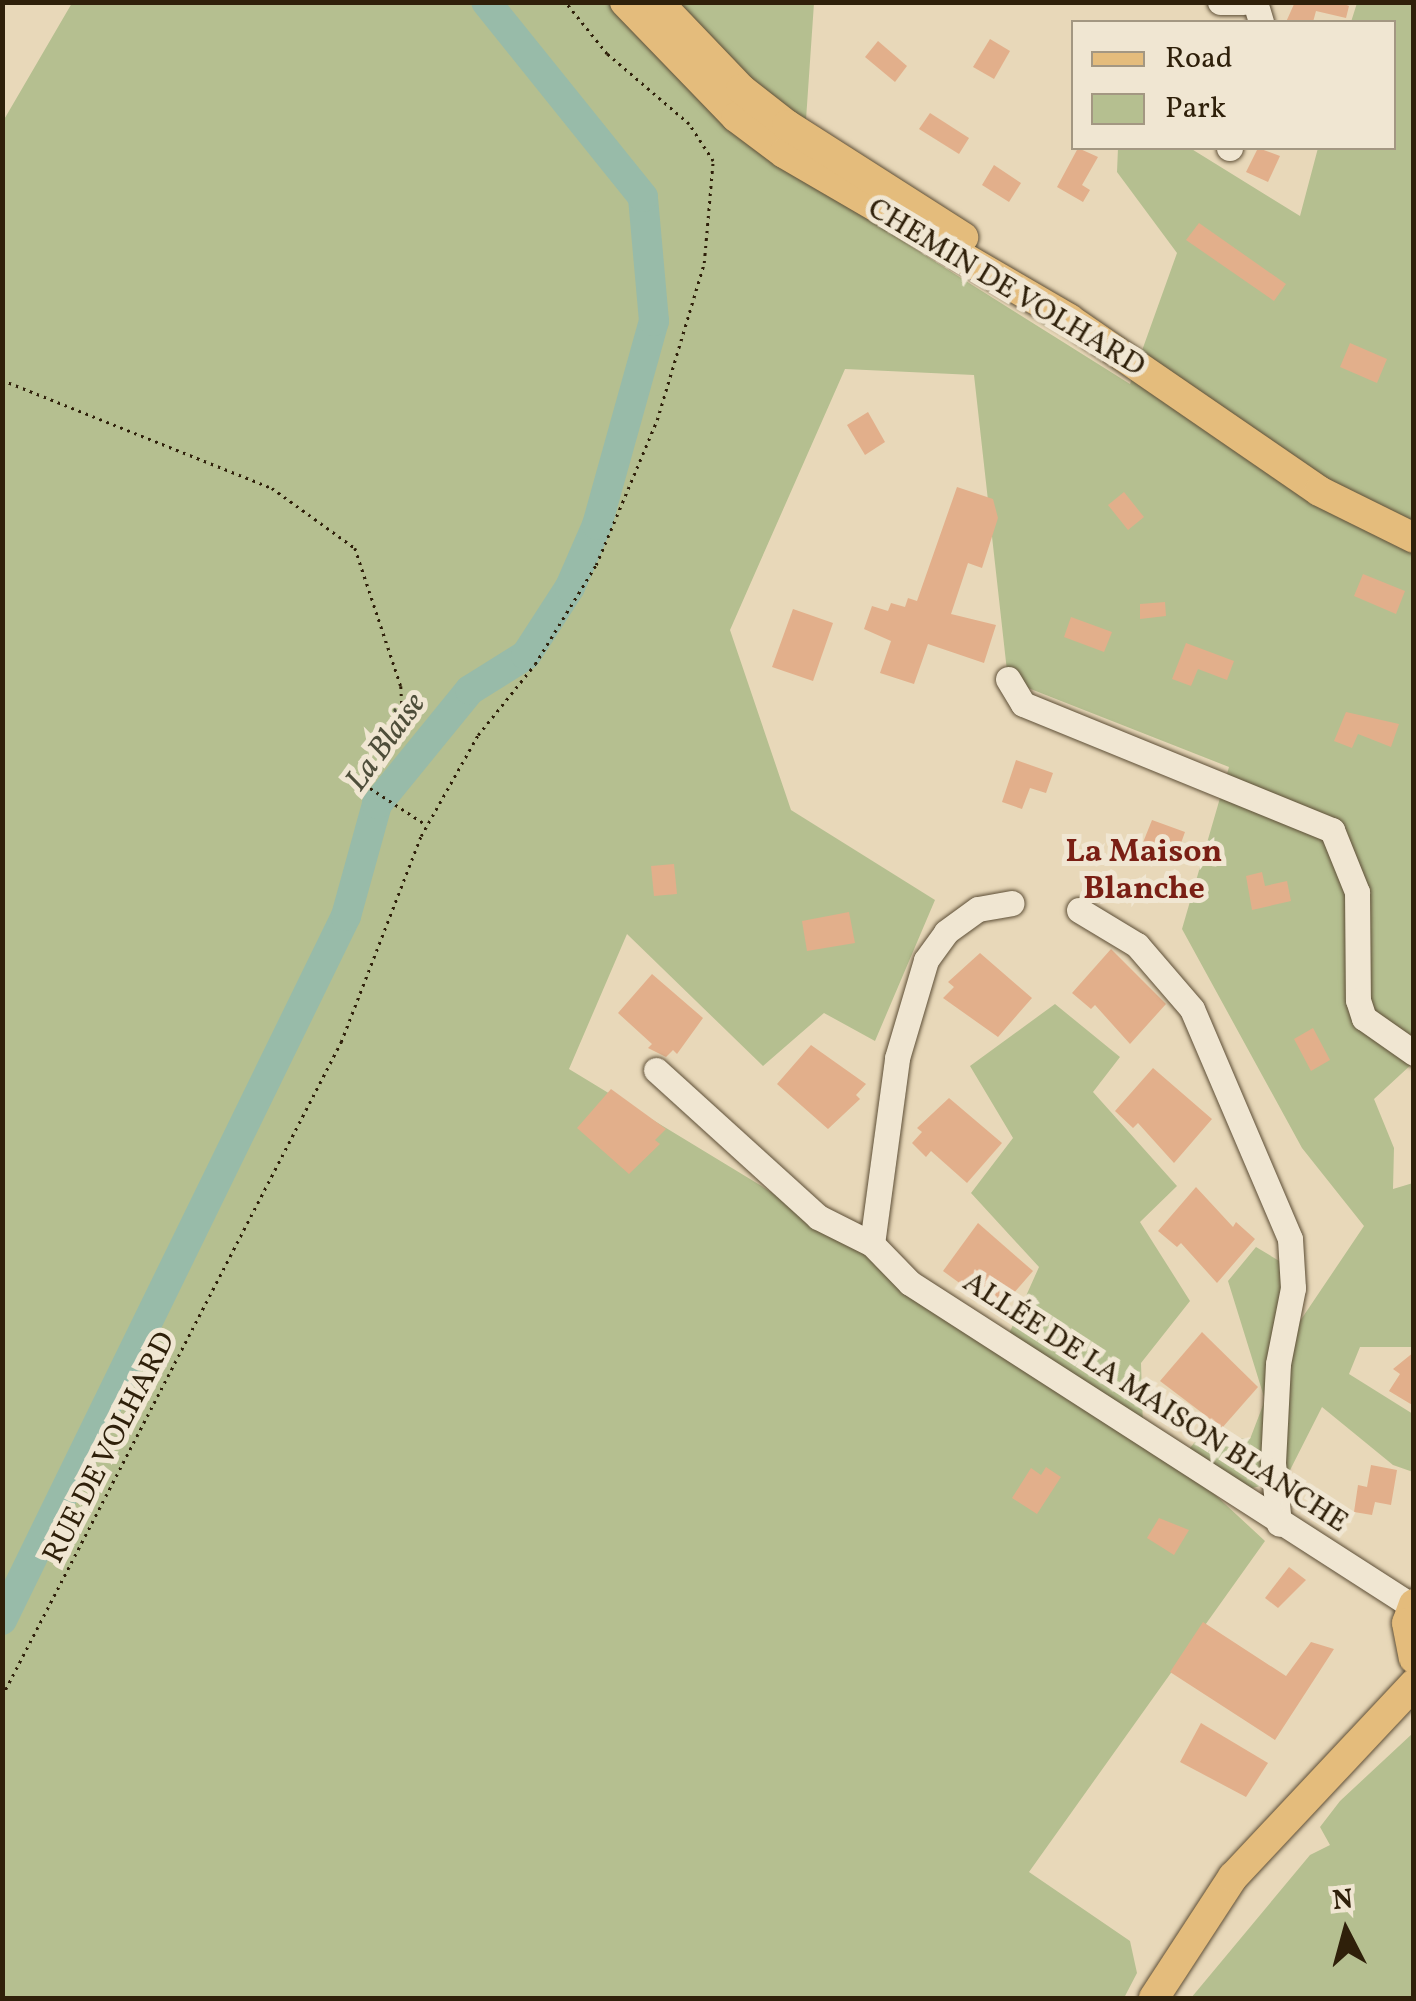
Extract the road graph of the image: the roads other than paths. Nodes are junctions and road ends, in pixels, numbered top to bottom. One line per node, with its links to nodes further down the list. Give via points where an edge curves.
1 (624, 2): 6 (main road, CHEMIN DE VOLHARD, via 736,117 784,153 1102,340 1320,492)
2 (658, 2): 5 (main road, CHEMIN DE VOLHARD, via 742,89 824,150 1107,323 1320,469)
3 (1220, 2): 4 (street)
4 (1243, 2)
5 (1414, 518)
6 (1414, 538)
7 (1008, 679): 10 (street, via 1023,704 1332,830 1357,892 1364,1018)
8 (1012, 902): 12 (street, via 978,909 946,932 926,960 896,1058)
9 (1080, 910): 13 (street, via 1137,945 1192,1009 1290,1239 1293,1288 1278,1364 1273,1463)
10 (1414, 1052)
11 (656, 1070): 12 (street, ALLÉE DE LA MAISON BLANCHE, via 818,1217)
12 (872, 1244): 13 (street, ALLÉE DE LA MAISON BLANCHE, via 910,1283)
13 (1279, 1524): 14 (street, ALLÉE DE LA MAISON BLANCHE)
14 (1413, 1605): 15 (main road, via 1407,1623)
15 (1414, 1658)
16 (1414, 1684): 17 (main road, via 1233,1876)
17 (1154, 1998)

